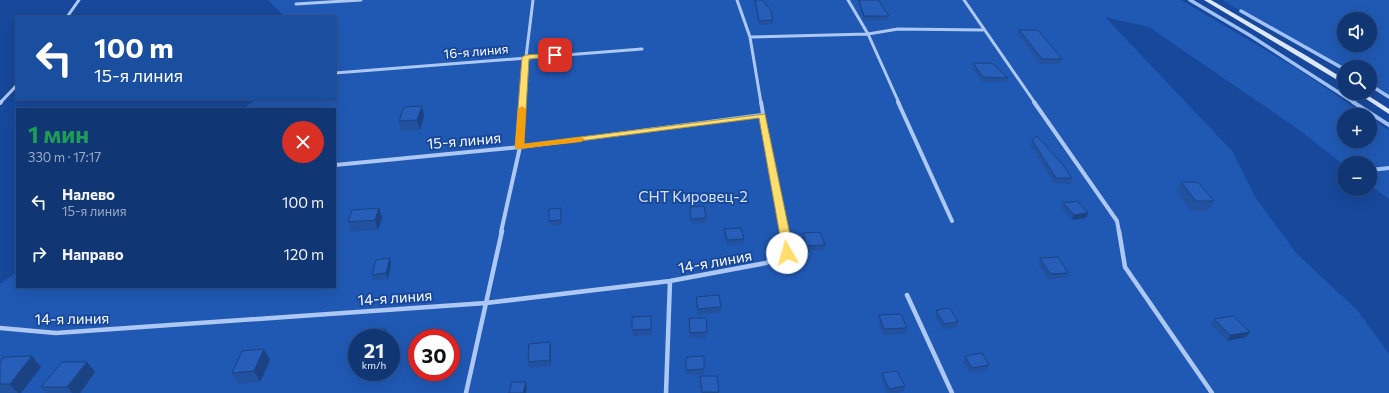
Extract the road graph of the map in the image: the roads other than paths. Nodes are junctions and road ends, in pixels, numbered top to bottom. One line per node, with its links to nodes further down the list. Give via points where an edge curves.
1 (79, 0): 9 (street)
2 (361, 0): 8 (street)
3 (532, 0): 14 (street)
4 (737, 0): 12 (street)
5 (848, 0): 11 (street)
6 (964, 0): 10 (street)
7 (1207, 0): 16 (main road)
8 (296, 4)
9 (68, 16)
10 (983, 30): 11 (street, via 898,29); 32 (street, via 1118,221 1125,267)
11 (868, 34): 12 (street); 24 (street)
12 (750, 37): 21 (street)
13 (642, 49): 14 (street, 16-я линия)
14 (526, 57): 15 (street, 16-я линия); 22 (street)
15 (336, 73)
16 (1337, 78)
17 (16, 86): 19 (street)
18 (1371, 100): 20 (main road)
19 (0, 103)
20 (1389, 112)
21 (762, 115): 22 (street, 15-я линия); 25 (street, 14-я линия, via 787,253 766,264)
22 (520, 147): 23 (street, 15-я линия); 27 (street)
23 (336, 165)
24 (952, 221)
25 (670, 281): 27 (street, 14-я линия); 30 (street)
26 (908, 295): 31 (street)
27 (486, 302): 28 (street, 14-я линия, via 56,333); 29 (street)
28 (0, 328)
29 (466, 393)
30 (666, 393)
31 (952, 393)
32 (1212, 393)

